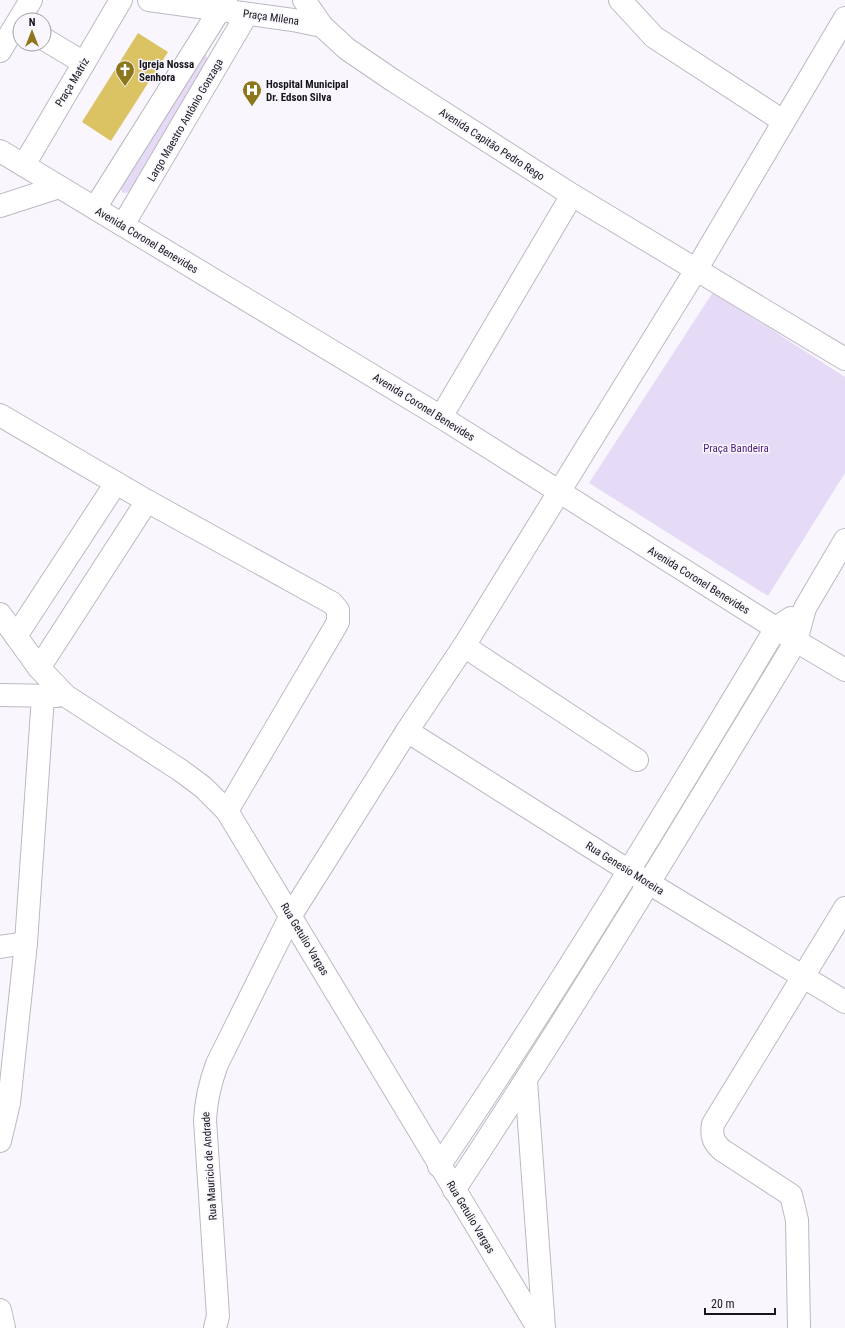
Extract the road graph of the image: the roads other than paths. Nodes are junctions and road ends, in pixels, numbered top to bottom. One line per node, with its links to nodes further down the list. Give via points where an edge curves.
1 (31, 0): 7 (street)
2 (121, 0): 14 (street, Praça Matriz)
3 (149, 0): 6 (street, Praça Milena)
4 (304, 0): 10 (street, Avenida Capitão Pedro Rego)
5 (620, 0): 15 (street, via 654,37)
6 (223, 5): 8 (street, Praça Milena); 20 (street)
7 (24, 12)
8 (247, 14): 10 (street, Praça Milena); 21 (street, Largo Maestro Antônio Gonzaga)
9 (845, 18): 15 (street, Rua Mauricio de Andrade)
10 (322, 26): 18 (street, Avenida Capitão Pedro Rego, via 353,53)
11 (12, 33): 13 (street)
12 (52, 44): 14 (street)
13 (0, 51)
14 (84, 63): 16 (street, Praça Matriz)
15 (783, 121): 22 (street, Rua Mauricio de Andrade)
16 (8, 158): 17 (street, Avenida Coronel Benevides)
17 (59, 187): 19 (street); 20 (street, Avenida Coronel Benevides)
18 (572, 195): 22 (street, Avenida Capitão Pedro Rego); 25 (street)
19 (0, 206)
20 (95, 208): 21 (street, Avenida Coronel Benevides)
21 (124, 225): 25 (street, Avenida Coronel Benevides)
22 (696, 270): 23 (street); 27 (street, Rua Mauricio de Andrade)
23 (845, 359)
24 (0, 415): 26 (street)
25 (441, 417): 27 (street, Avenida Coronel Benevides)
26 (116, 483): 28 (street); 33 (street)
27 (558, 491): 32 (street, Avenida Coronel Benevides); 35 (street, Rua Mauricio de Andrade)
28 (146, 501): 36 (street); 43 (street, via 332,603 338,610 338,622)
29 (845, 540): 30 (street)
30 (805, 608): 32 (street); 34 (street)
31 (0, 614): 33 (street, Rua Getulio Vargas)
32 (776, 628): 34 (street, Avenida Coronel Benevides); 44 (street)
33 (16, 636): 36 (street, Rua Getulio Vargas)
34 (796, 641): 37 (street, Avenida Coronel Benevides); 45 (street)
35 (464, 646): 41 (street, Rua Mauricio de Andrade); 42 (street)
36 (39, 668): 40 (street, Rua Getulio Vargas)
37 (845, 670)
38 (0, 695): 39 (street)
39 (43, 696): 40 (street); 48 (street)
40 (66, 696): 43 (street, Rua Getulio Vargas, via 180,770)
41 (407, 731): 44 (street, Rua Genesio Moreira); 47 (street, Rua Mauricio de Andrade)
42 (637, 760)
43 (227, 810): 47 (street, Rua Getulio Vargas)
44 (629, 871): 45 (street, Rua Genesio Moreira); 54 (street, via 511,1060)
45 (649, 883): 50 (street, Rua Genesio Moreira); 52 (street)
46 (845, 908): 50 (street)
47 (291, 915): 54 (street, Rua Getulio Vargas); 57 (street, Rua Mauricio de Andrade, via 217,1064 206,1102)
48 (26, 943): 49 (street); 53 (street, via 9,1103)
49 (0, 947)
50 (804, 976): 51 (street, Rua Genesio Moreira); 61 (street, via 713,1124 712,1137 714,1143 722,1150 791,1195 797,1220)
51 (845, 1002)
52 (526, 1081): 55 (street); 60 (street)
53 (0, 1141)
54 (439, 1166): 55 (street, Rua Getulio Vargas)
55 (454, 1190): 59 (street, Rua Getulio Vargas)
56 (0, 1310): 58 (street)
57 (217, 1322)
58 (4, 1328)
59 (538, 1328)
60 (544, 1328)
61 (799, 1328)

